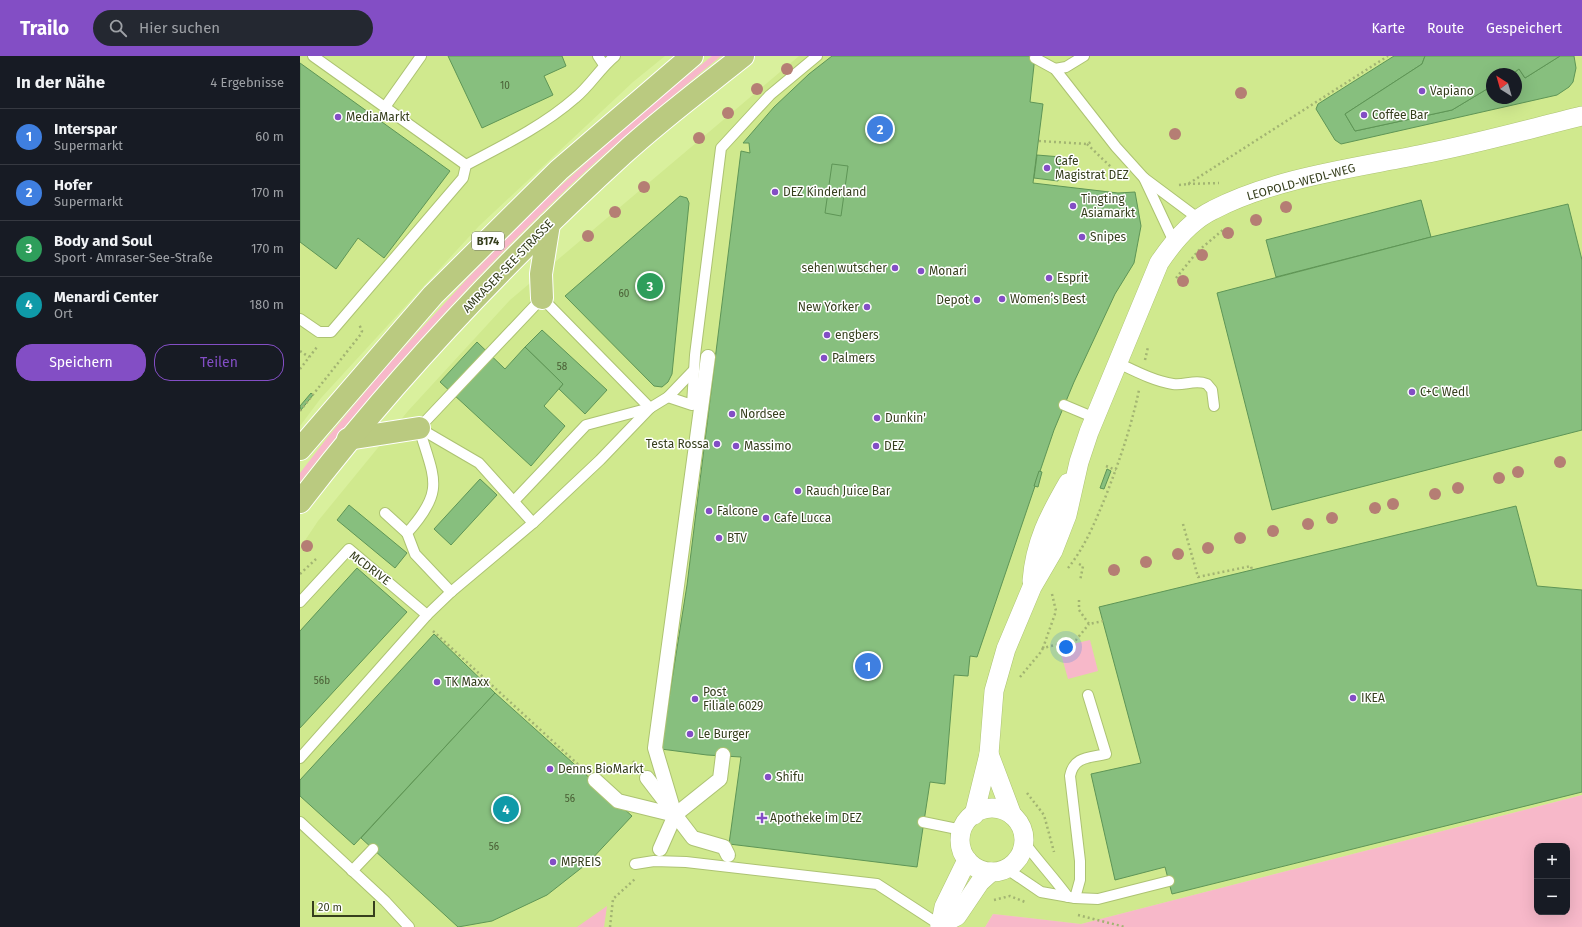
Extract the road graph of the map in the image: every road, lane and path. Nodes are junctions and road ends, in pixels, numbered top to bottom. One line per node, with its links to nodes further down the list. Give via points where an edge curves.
1 (313, 56): 13 (lane)
2 (421, 56): 13 (lane)
3 (598, 56): 11 (lane)
4 (615, 56): 11 (lane)
5 (692, 56): 43 (main road, B174, via 559,170 433,295)
6 (743, 56): 21 (main road, AMRASER-SEE-STRASSE / B174, via 624,153)
7 (817, 56): 33 (lane, via 770,95 721,148)
8 (1084, 56): 12 (lane, via 1066,67)
9 (1388, 56): 19 (path, via 1188,184)
10 (1035, 58): 12 (lane)
11 (604, 65): 17 (lane, via 577,98 543,122)
12 (1055, 69): 15 (lane)
13 (385, 107): 17 (lane)
14 (1582, 116): 20 (street, LEOPOLD-WEDL-WEG, via 1281,185 1212,210)
15 (1106, 135): 16 (path, via 1087,144); 18 (lane)
16 (1039, 141)
17 (466, 165): 26 (lane, via 463,178 331,332 318,332)
18 (1144, 178): 20 (lane); 23 (lane)
19 (1177, 186)
20 (1200, 219): 23 (street, LEOPOLD-WEDL-WEG)
21 (549, 224): 25 (main road, via 541,274); 42 (main road, AMRASER-SEE-STRASSE / B174, via 461,315)
22 (1228, 226): 24 (path, via 1198,251)
23 (1174, 242): 31 (street, LEOPOLD-WEDL-WEG, via 1159,262)
24 (1174, 281)
25 (542, 298): 38 (lane); 41 (lane)
26 (300, 319)
27 (358, 322): 39 (path, via 361,334)
28 (1149, 342): 34 (path)
29 (300, 351): 32 (path, via 309,357)
30 (708, 358): 73 (street, via 655,748)
31 (1118, 363): 34 (lane); 40 (street, LEOPOLD-WEDL-WEG)
32 (300, 369)
33 (694, 371): 35 (lane); 35 (lane, via 692,405)
34 (1142, 374): 37 (lane, via 1174,384 1207,384 1212,390); 45 (path, via 1132,423)
35 (668, 397): 38 (lane)
36 (1064, 405): 40 (lane)
37 (1214, 406)
38 (650, 408): 46 (lane, via 586,425); 49 (lane, via 600,460)
39 (300, 412)
40 (1095, 418): 67 (street, LEOPOLD-WEDL-WEG, via 1079,462 1052,511 1034,558 1032,587 996,680)
41 (419, 428): 42 (main road); 46 (lane, via 479,463); 51 (lane, via 434,490 429,505)
42 (348, 439): 47 (main road, AMRASER-SEE-STRASSE / B174)
43 (300, 449)
44 (1106, 466): 45 (path)
45 (1116, 470): 54 (path, via 1092,530)
46 (514, 501): 49 (lane)
47 (300, 502)
48 (386, 513): 51 (lane)
49 (533, 523): 56 (lane)
50 (1183, 524): 53 (path, via 1198,577 1251,566)
51 (407, 533): 56 (lane, via 415,554)
52 (1079, 564): 55 (path, via 1083,566)
53 (1252, 570)
54 (1065, 573)
55 (1080, 580)
56 (452, 592): 60 (lane)
57 (1048, 597): 64 (path, via 1051,590 1056,611)
58 (1078, 600): 62 (path, via 1079,610)
59 (300, 602): 60 (lane, MCDRIVE, via 349,549)
60 (427, 615): 63 (lane)
61 (1102, 621): 62 (path)
62 (1089, 624): 64 (path, via 1076,640)
63 (416, 626): 69 (lane); 71 (path, via 427,636 432,630)
64 (1043, 648): 65 (path, via 1018,678)
65 (1023, 664)
66 (1088, 694): 90 (lane, via 1106,754 1076,762 1071,772 1080,861 1080,880)
67 (989, 754): 74 (street, LEOPOLD-WEDL-WEG); 75 (street, LEOPOLD-WEDL-WEG)
68 (723, 755): 73 (street, via 720,779)
69 (300, 758)
70 (648, 778): 73 (street)
71 (596, 780): 73 (street, via 618,801)
72 (1023, 788): 87 (path, via 1042,810 1046,820 1051,844 1059,864)
73 (675, 814): 81 (street); 82 (street, via 693,838 724,847)
74 (974, 814): 75 (street, via 993,808); 78 (street)
75 (1012, 815): 79 (street, via 1019,822)
76 (300, 822): 86 (lane)
77 (923, 822): 78 (lane)
78 (962, 830): 83 (street, via 962,851)
79 (1024, 842): 85 (street, via 1022,853 1016,862); 87 (lane)
80 (373, 849): 86 (lane)
81 (657, 855): 84 (lane); 92 (lane, via 700,863 877,884); 94 (path, via 613,900)
82 (728, 855)
83 (967, 860): 85 (street, via 974,866); 92 (street, via 944,907)
84 (635, 864)
85 (999, 870): 89 (lane); 92 (street, via 980,882 958,916)
86 (352, 871): 93 (lane)
87 (1053, 876): 90 (lane)
88 (1169, 881): 90 (lane, via 1098,899)
89 (1041, 892): 90 (lane); 91 (path, via 1031,905 1010,896 998,897)
90 (1072, 897)
91 (990, 903)
92 (940, 926)
93 (409, 927)
94 (610, 927)

